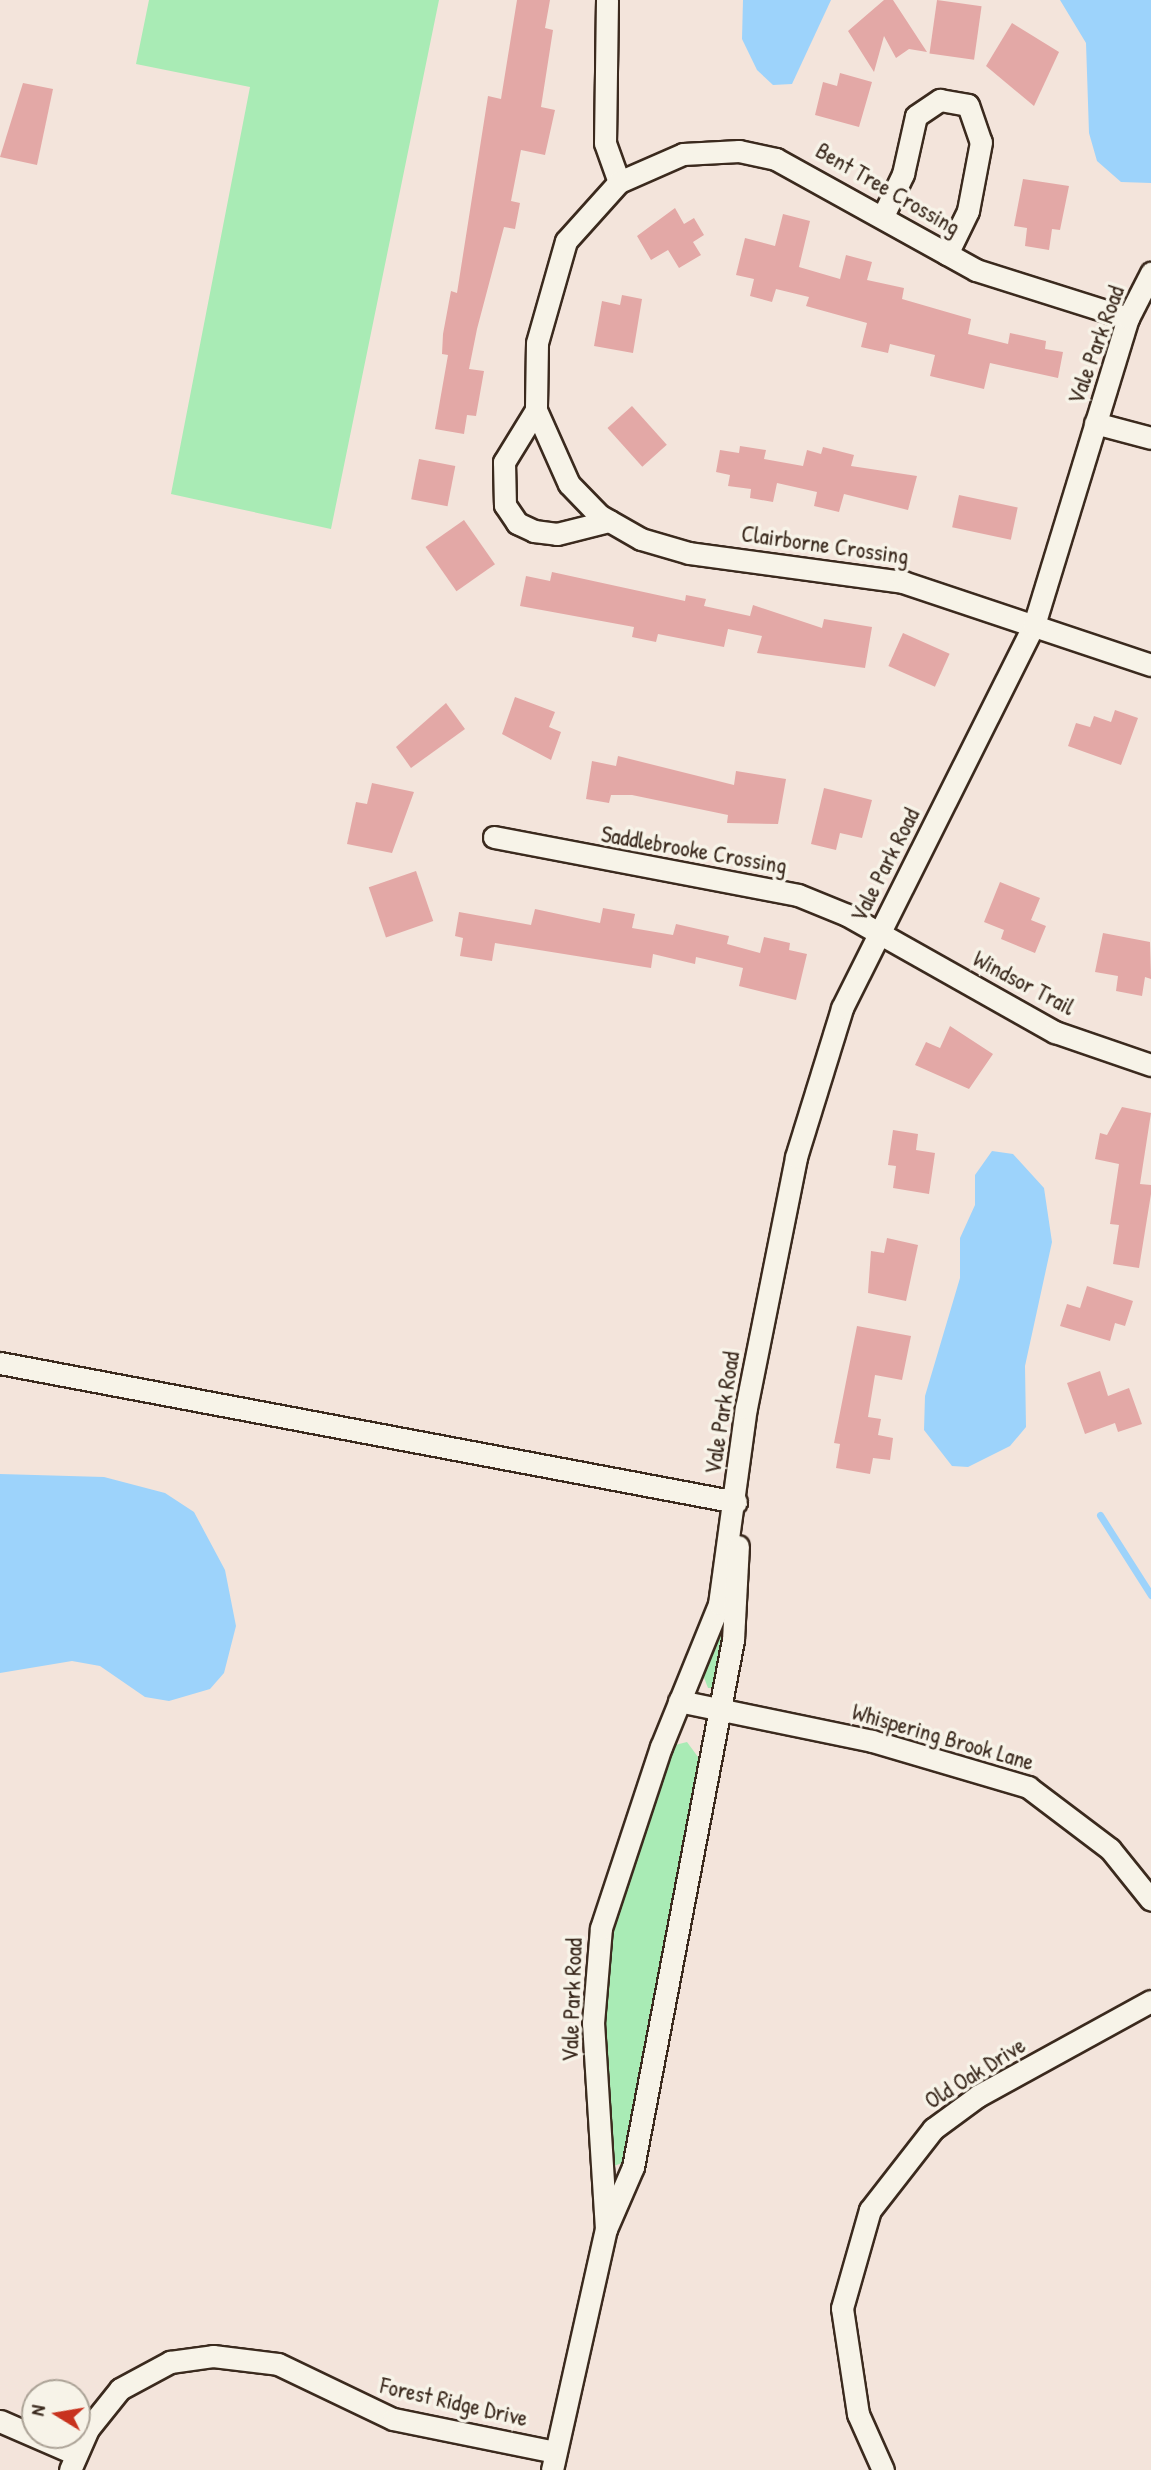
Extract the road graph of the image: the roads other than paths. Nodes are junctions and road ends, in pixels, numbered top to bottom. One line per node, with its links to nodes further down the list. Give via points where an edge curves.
1 (607, 0): 2 (street, via 605,143)
2 (619, 182): 3 (street, Bent Tree Crossing, via 668,158 739,151 792,165); 7 (street, Clairborne Crossing, via 576,224 557,259 537,343)
3 (883, 216): 4 (street, Bent Tree Crossing); 4 (street, via 903,174 916,116 940,100 968,105 981,142 968,211)
4 (947, 254): 6 (street, Bent Tree Crossing, via 997,279)
5 (1151, 273): 6 (street, Vale Park Road)
6 (1128, 318): 8 (street, Vale Park Road)
7 (536, 410): 10 (street, Clairborne Crossing, via 569,484); 10 (street, via 504,462 505,505 517,523 534,531 557,534)
8 (1096, 423): 9 (street); 11 (street, Vale Park Road)
9 (1151, 438)
10 (609, 521): 11 (street, Clairborne Crossing, via 664,547 903,582)
11 (1034, 625): 12 (street, Clairborne Crossing); 14 (street, Vale Park Road)
12 (1151, 665)
13 (494, 837): 14 (street, Saddlebrooke Crossing, via 776,889 834,909)
14 (879, 934): 15 (street, Windsor Trail, via 1055,1032); 17 (street, Vale Park Road, via 842,1008 796,1157 746,1408)
15 (1151, 1066)
16 (0, 1363): 17 (street)
17 (736, 1502): 18 (street, Vale Park Road, via 710,1634); 19 (street, Vale Park Road, via 738,1599)
18 (679, 1701): 19 (street, Whispering Brook Lane); 22 (street, Vale Park Road, via 609,1890 597,1952 594,2055)
19 (719, 1709): 20 (street, Whispering Brook Lane, via 872,1741 1028,1787 1110,1849); 22 (street, Vale Park Road, via 633,2166)
20 (1151, 1900)
21 (1151, 2001): 26 (street, Old Oak Drive, via 978,2096 933,2129 870,2210 842,2308 858,2414)
22 (606, 2229): 24 (street, Vale Park Road)
23 (0, 2421): 25 (street)
24 (553, 2461): 25 (street, Forest Ridge Drive, via 393,2420 278,2364 213,2356 170,2362 120,2389)
25 (73, 2462)
26 (883, 2470)

